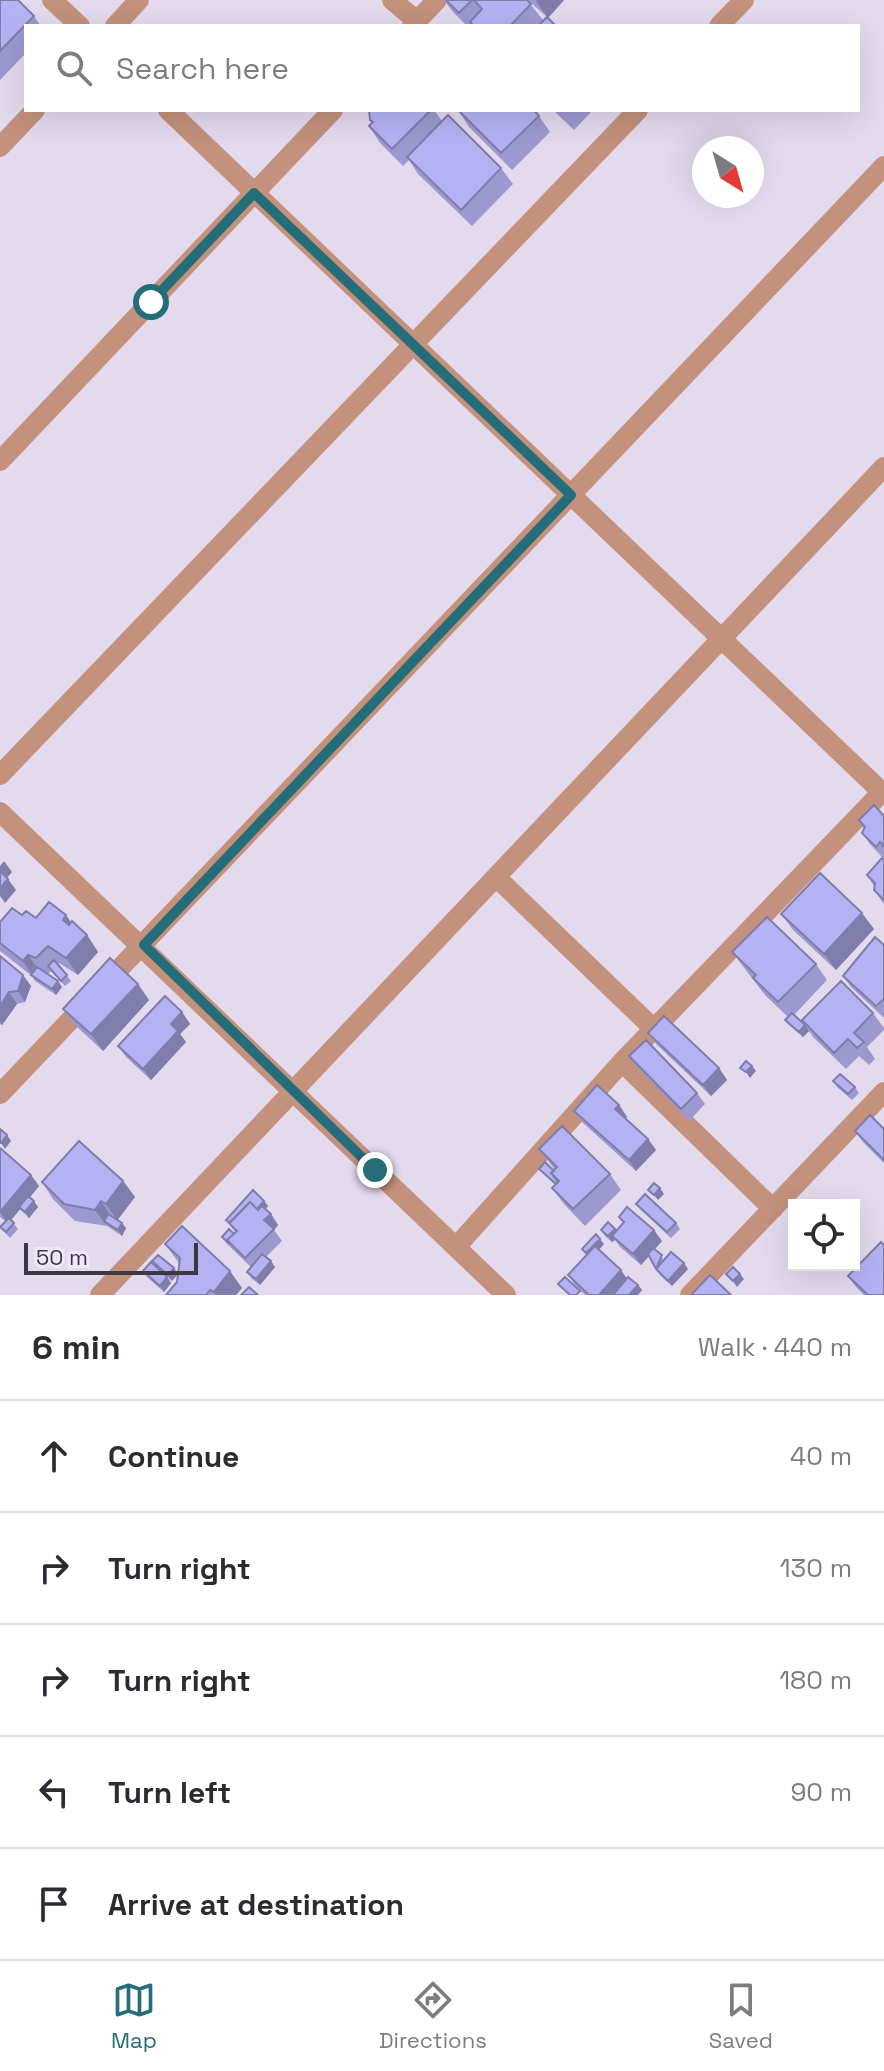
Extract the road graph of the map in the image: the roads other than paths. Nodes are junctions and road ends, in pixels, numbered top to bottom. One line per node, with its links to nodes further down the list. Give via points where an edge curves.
1 (52, 0): 7 (street)
2 (139, 0): 8 (street)
3 (392, 0): 6 (street)
4 (437, 0): 6 (street)
5 (744, 0): 9 (street)
6 (415, 23)
7 (78, 24)
8 (117, 24)
9 (721, 24)
10 (33, 112): 14 (street)
11 (170, 112): 16 (street)
12 (331, 112): 16 (street)
13 (636, 112): 17 (street)
14 (0, 147)
15 (884, 166): 20 (street)
16 (254, 193): 17 (street); 18 (street)
17 (413, 345): 20 (street); 22 (street)
18 (0, 461)
19 (884, 467): 21 (street)
20 (571, 495): 21 (street); 26 (street)
21 (721, 639): 23 (street); 25 (street)
22 (0, 775)
23 (883, 792): 27 (street)
24 (0, 812): 26 (street)
25 (496, 877): 27 (street); 29 (street)
26 (144, 945): 29 (street); 31 (street)
27 (654, 1029): 28 (street)
28 (622, 1062): 32 (street); 33 (street)
29 (293, 1092): 33 (street); 34 (street)
30 (884, 1092): 32 (street)
31 (0, 1094)
32 (773, 1209): 36 (street)
33 (456, 1247): 35 (street)
34 (100, 1295)
35 (506, 1295)
36 (690, 1295)

